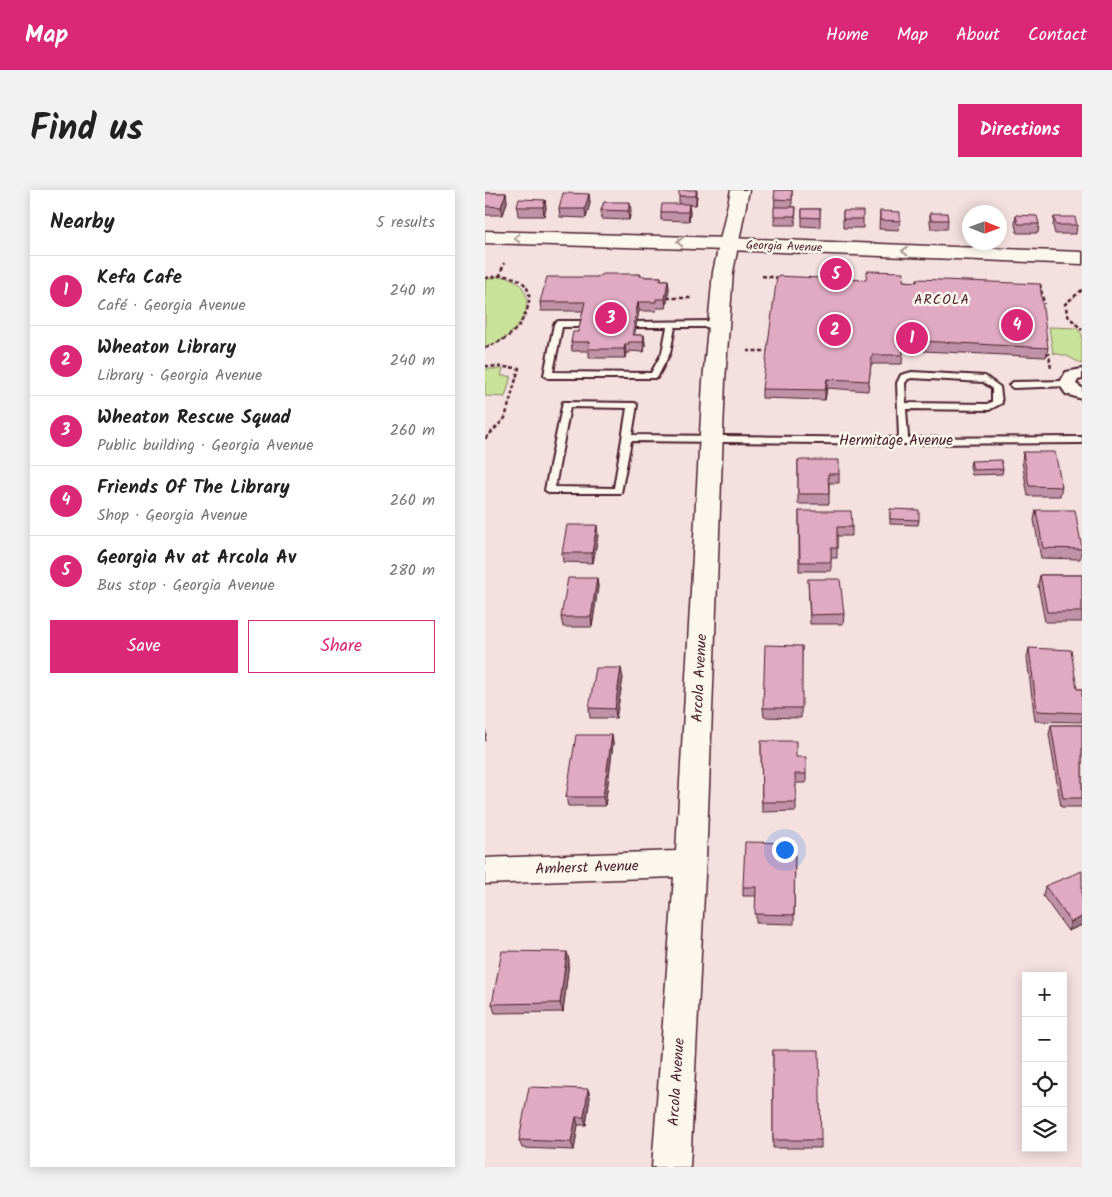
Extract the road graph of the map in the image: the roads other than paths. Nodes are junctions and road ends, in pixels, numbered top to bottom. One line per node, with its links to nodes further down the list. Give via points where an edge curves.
1 (740, 190): 3 (main road, Arcola Avenue)
2 (485, 237): 3 (main road, Georgia Avenue, one-way to 2)
3 (727, 252): 4 (main road, Georgia Avenue); 5 (main road, Georgia Avenue, one-way to 3); 6 (main road, Georgia Avenue); 10 (main road, Arcola Avenue)
4 (485, 253)
5 (1082, 258)
6 (1082, 273)
7 (583, 324): 9 (lane, via 558,324 548,375 654,376 666,353)
8 (636, 324): 9 (lane)
9 (671, 324): 10 (lane)
10 (718, 324): 17 (main road, Arcola Avenue)
11 (1082, 374): 12 (street, via 1072,376)
12 (1067, 384): 13 (lane); 14 (street)
13 (1013, 385)
14 (1082, 394)
15 (901, 406): 15 (lane, via 989,408 997,403 996,387 985,378 912,375 904,377 901,383); 19 (lane)
16 (627, 438): 16 (lane, via 618,491 550,490 566,404 632,405); 17 (lane, Hermitage Avenue)
17 (711, 438): 19 (lane, Hermitage Avenue); 20 (main road, Arcola Avenue)
18 (1082, 440): 19 (lane, Hermitage Avenue)
19 (904, 442)
20 (690, 863): 21 (main road, Amherst Avenue); 22 (main road, Arcola Avenue)
21 (485, 871)
22 (671, 1167)

